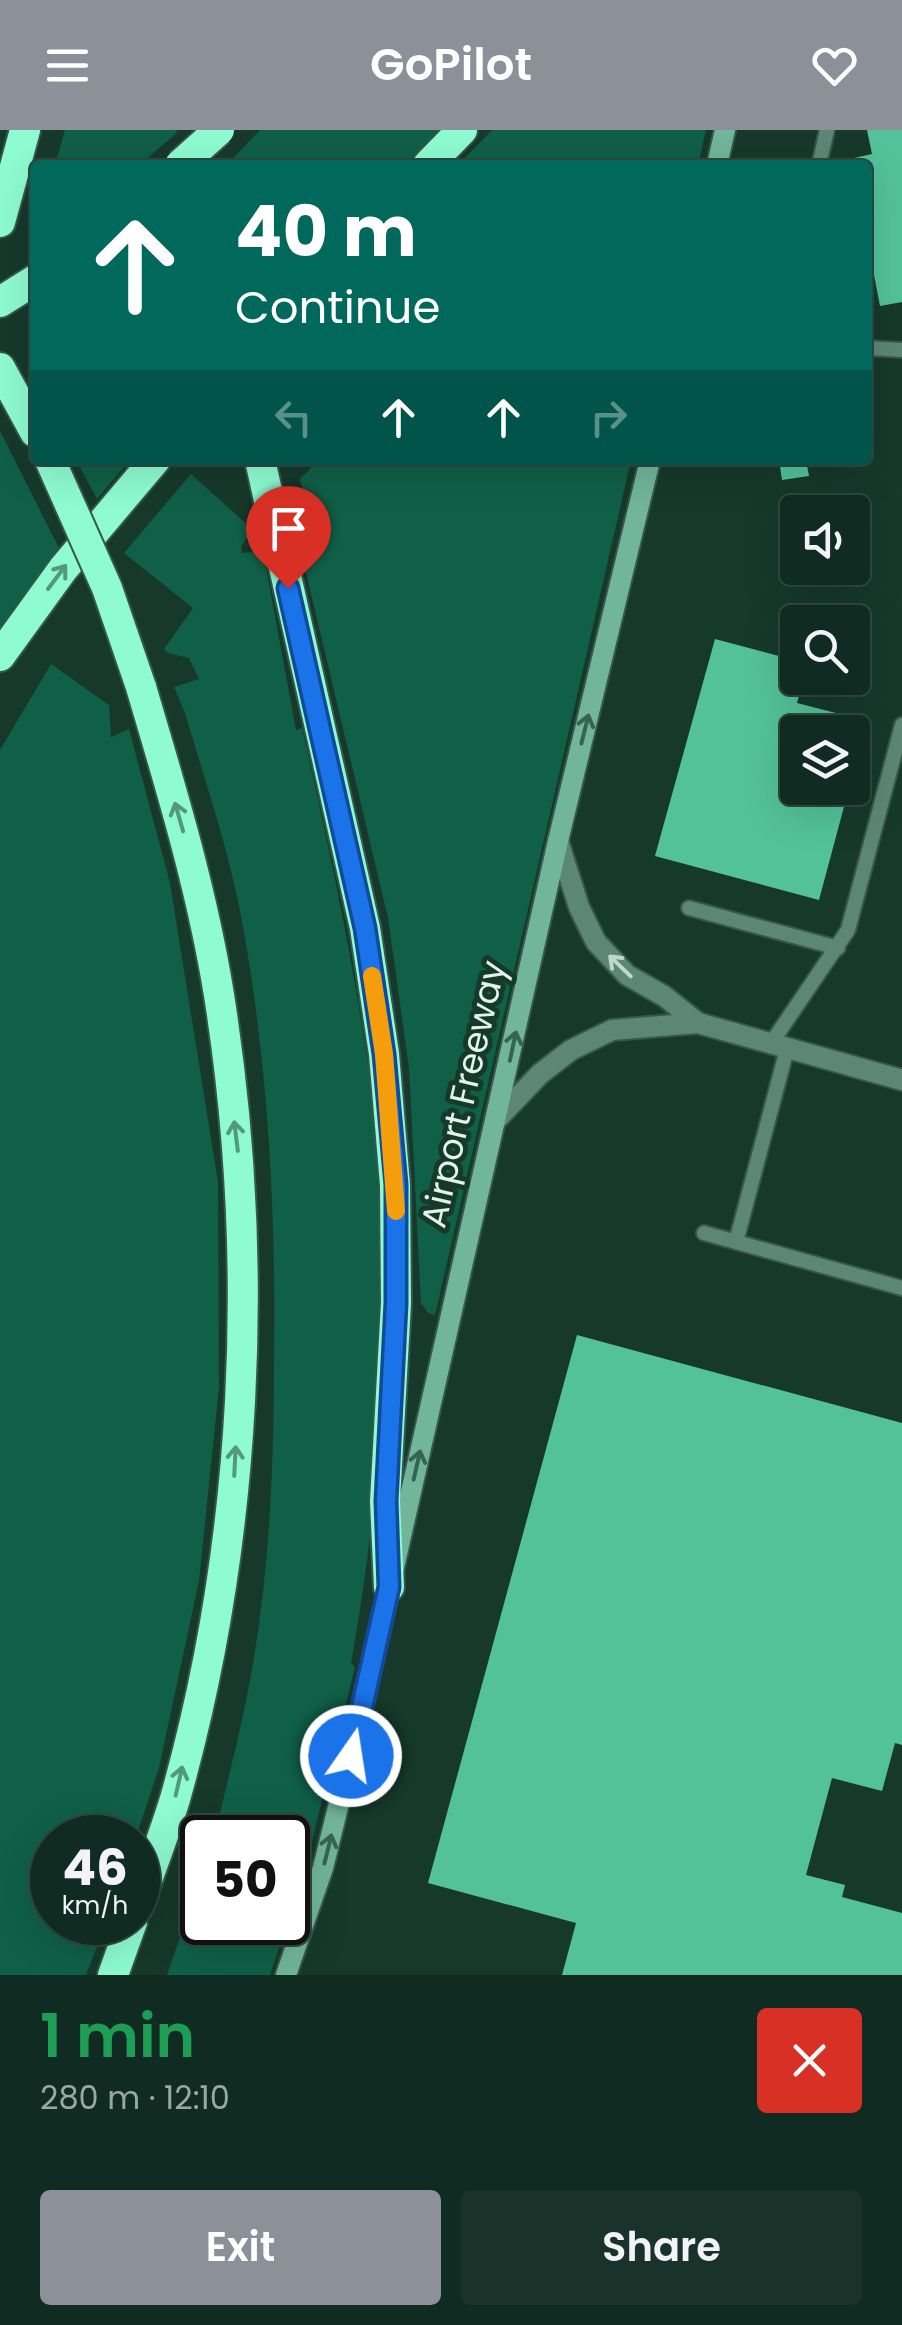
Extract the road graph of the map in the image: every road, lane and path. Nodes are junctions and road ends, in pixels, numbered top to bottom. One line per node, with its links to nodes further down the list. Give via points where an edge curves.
1 (25, 130): 12 (highway)
2 (198, 130): 8 (highway)
3 (219, 130): 7 (highway, bridge)
4 (462, 130): 9 (highway)
5 (725, 130): 10 (main road)
6 (828, 130): 11 (lane)
7 (186, 160)
8 (202, 160)
9 (433, 160)
10 (718, 160)
11 (820, 160)
12 (0, 222)
13 (30, 283): 14 (highway)
14 (0, 302)
15 (872, 348): 16 (lane)
16 (902, 350)
17 (0, 368): 18 (highway)
18 (30, 423)
19 (52, 465): 36 (highway, one-way to 19, bridge, via 212,1640 234,1481 243,1318 238,1154 218,994 185,836 106,588)
20 (151, 465): 23 (highway, one-way to 20, via 63,568)
21 (261, 465): 35 (highway, via 365,928 384,1054 396,1185)
22 (649, 465): 25 (main road, Airport Freeway, one-way to 22)
23 (0, 656)
24 (902, 724): 27 (lane)
25 (558, 841): 28 (street, one-way to 25, via 627,975 596,942); 31 (main road, Airport Freeway, one-way to 25)
26 (690, 908): 27 (lane)
27 (838, 948): 29 (lane)
28 (698, 1023): 29 (street); 31 (street, via 612,1030 571,1050)
29 (779, 1047): 30 (street); 33 (lane)
30 (902, 1080)
31 (497, 1119): 35 (main road, Airport Freeway, one-way to 31)
32 (704, 1233): 33 (lane)
33 (736, 1242): 34 (lane)
34 (902, 1288)
35 (389, 1587): 37 (main road, Airport Freeway, one-way to 35, via 324,1868)
36 (160, 1841)
37 (286, 1975)

